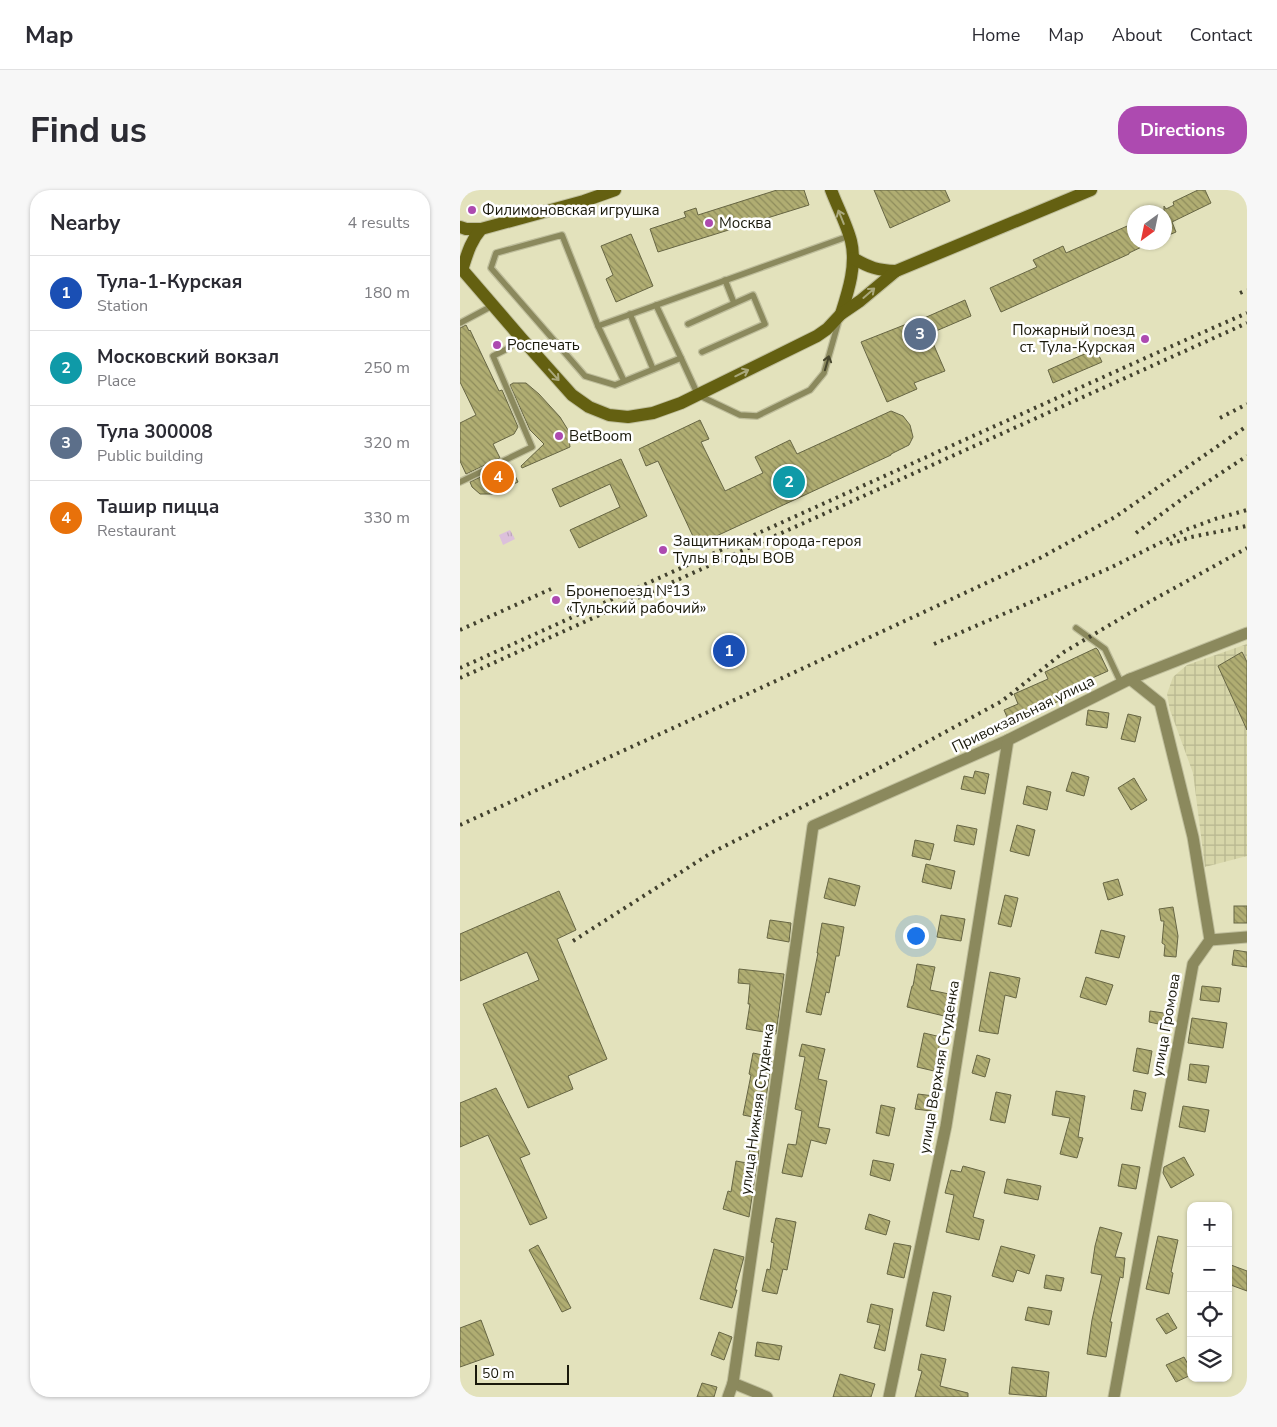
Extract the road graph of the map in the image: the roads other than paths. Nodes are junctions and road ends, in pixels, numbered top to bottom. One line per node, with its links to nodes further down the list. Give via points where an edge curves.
1 (615, 190): 5 (street)
2 (831, 190): 6 (street, one-way to 2)
3 (1091, 190): 9 (street)
4 (460, 226): 5 (street)
5 (481, 229): 8 (street, via 474,237)
6 (849, 236): 7 (street); 10 (lane)
7 (854, 258): 9 (street, via 878,270); 15 (street, via 849,291)
8 (461, 269): 13 (street)
9 (896, 271): 15 (street, one-way to 9)
10 (725, 280): 11 (lane); 12 (lane)
11 (734, 303): 17 (lane); 20 (lane, via 753,295 765,324)
12 (656, 305): 14 (lane); 21 (lane)
13 (492, 306): 16 (lane); 19 (street)
14 (630, 314): 18 (lane); 22 (lane)
15 (841, 314): 24 (street, one-way to 15, via 818,336); 24 (lane, one-way to 15, via 740,415 757,416 810,390 824,373)
16 (460, 323)
17 (688, 324)
18 (598, 326): 23 (lane); 23 (lane, via 562,235 496,253 491,268 585,376 615,385)
19 (522, 339): 24 (street, one-way to 24, via 572,395 609,415 628,417 653,413); 25 (lane, via 493,356 532,447)
20 (702, 352)
21 (680, 358): 22 (lane); 24 (lane)
22 (653, 369): 23 (lane)
23 (624, 381)
24 (698, 395)
25 (460, 482)
26 (1076, 628): 28 (lane, via 1105,649)
27 (1247, 633): 28 (street, Привокзальная улица)
28 (1125, 681): 29 (street, Привокзальная улица); 32 (street, via 1160,703 1193,837)
29 (1008, 740): 30 (street, Привокзальная улица); 36 (street, улица Верхняя Cтуденка, via 946,1126)
30 (814, 826): 33 (street, улица Нижняя Cтуденкa)
31 (1247, 937): 32 (street)
32 (1210, 940): 37 (street, улица Громова, via 1192,964)
33 (733, 1383): 34 (street, улица Нижняя Cтуденкa); 35 (street)
34 (728, 1397)
35 (767, 1397)
36 (889, 1397)
37 (1114, 1397)

